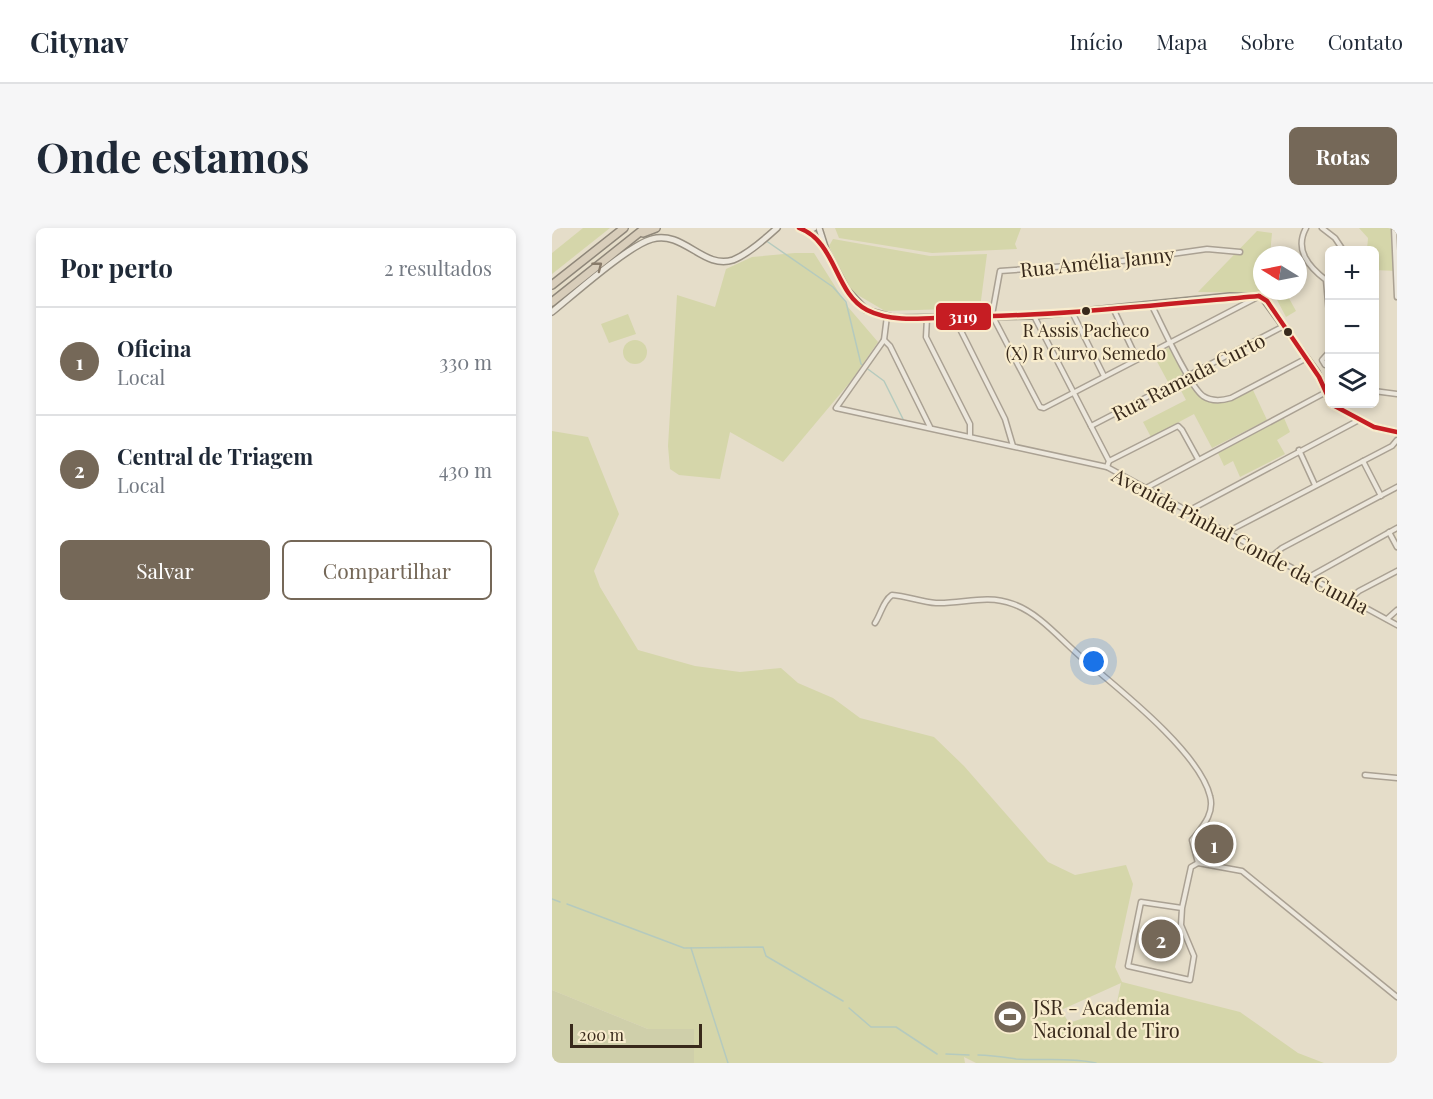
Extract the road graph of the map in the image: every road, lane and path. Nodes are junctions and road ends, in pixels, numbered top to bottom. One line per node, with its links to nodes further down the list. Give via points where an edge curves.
1 (624, 228): 17 (highway)
2 (645, 228): 11 (highway)
3 (656, 228): 11 (highway)
4 (777, 228): 26 (street, via 734,260 722,262 667,237 650,239)
5 (799, 228): 10 (street)
6 (819, 228): 13 (street)
7 (1306, 228): 16 (street, via 1300,238 1303,256)
8 (1322, 228): 12 (street)
9 (1394, 228): 15 (street)
10 (811, 229): 13 (street)
11 (625, 244): 23 (highway, one-way to 11)
12 (1340, 246)
13 (826, 249): 30 (street, via 846,290 866,310)
14 (1240, 252): 28 (street, Rua Amélia Janny, via 1207,249 1108,263 1000,271)
15 (1396, 255): 18 (street)
16 (1325, 278)
17 (552, 285)
18 (1397, 288): 20 (street)
19 (1253, 296): 24 (street)
20 (1397, 297)
21 (1253, 299): 35 (street)
22 (1265, 300): 33 (street)
23 (552, 302)
24 (1150, 303): 25 (street); 35 (street)
25 (1112, 308): 27 (street); 37 (street)
26 (552, 312)
27 (1072, 312): 29 (street); 39 (street)
28 (992, 315): 29 (street); 31 (street); 42 (street, via 1040,407)
29 (1034, 315): 42 (street)
30 (887, 316): 32 (street); 34 (street)
31 (954, 317): 32 (street); 52 (street, via 1005,419)
32 (927, 318): 50 (street, via 926,337 970,424)
33 (1284, 326): 36 (street); 38 (street, Rua Ramada Curto)
34 (884, 340): 48 (street); 48 (street, Avenida Pinhal Conde da Cunha, via 836,408)
35 (1172, 342): 37 (street); 38 (street)
36 (1307, 358): 38 (street, via 1221,401 1202,395); 40 (street)
37 (1137, 359): 39 (street)
38 (1188, 375): 47 (street, Rua Ramada Curto)
39 (1104, 376): 42 (street)
40 (1325, 388)
41 (1379, 392): 44 (street)
42 (1074, 393): 47 (street)
43 (1325, 393): 54 (street)
44 (1397, 394)
45 (1339, 408): 46 (street)
46 (1360, 419): 49 (street); 53 (street)
47 (1091, 426): 55 (street)
48 (930, 427): 50 (street, Avenida Pinhal Conde da Cunha)
49 (1397, 432)
50 (970, 436): 52 (street, Avenida Pinhal Conde da Cunha)
51 (1397, 440): 56 (street)
52 (1012, 446): 57 (street, Avenida Pinhal Conde da Cunha)
53 (1299, 450): 58 (street); 62 (street)
54 (1198, 459): 55 (street, via 1178,426); 60 (street)
55 (1108, 461): 57 (street)
56 (1363, 461): 58 (street); 61 (street)
57 (1107, 467): 60 (street, Avenida Pinhal Conde da Cunha)
58 (1316, 485): 64 (street)
59 (1397, 487): 61 (street)
60 (1146, 488): 62 (street, Avenida Pinhal Conde da Cunha)
61 (1381, 496): 67 (street)
62 (1188, 511): 64 (street, Avenida Pinhal Conde da Cunha)
63 (1397, 528): 65 (street)
64 (1227, 532): 67 (street, Avenida Pinhal Conde da Cunha)
65 (1389, 532): 66 (street); 69 (street)
66 (1397, 547)
67 (1271, 556): 69 (street, Avenida Pinhal Conde da Cunha)
68 (1397, 570): 70 (street)
69 (1309, 577): 70 (street, Avenida Pinhal Conde da Cunha)
70 (1350, 599): 72 (street, Avenida Pinhal Conde da Cunha)
71 (1397, 610): 72 (street)
72 (1387, 619): 74 (street, Avenida Pinhal Conde da Cunha)
73 (875, 623): 77 (street, via 886,599 892,595 935,603 996,600 1014,604 1040,620 1151,719 1185,754 1205,783 1211,810 1192,840)
74 (1397, 625)
75 (1365, 775): 76 (street)
76 (1396, 778)
77 (1198, 863): 78 (street, via 1191,867); 79 (street, via 1242,871)
78 (1182, 908): 78 (street, via 1141,902 1128,966 1190,980 1194,957 1182,925)
79 (1397, 997)

